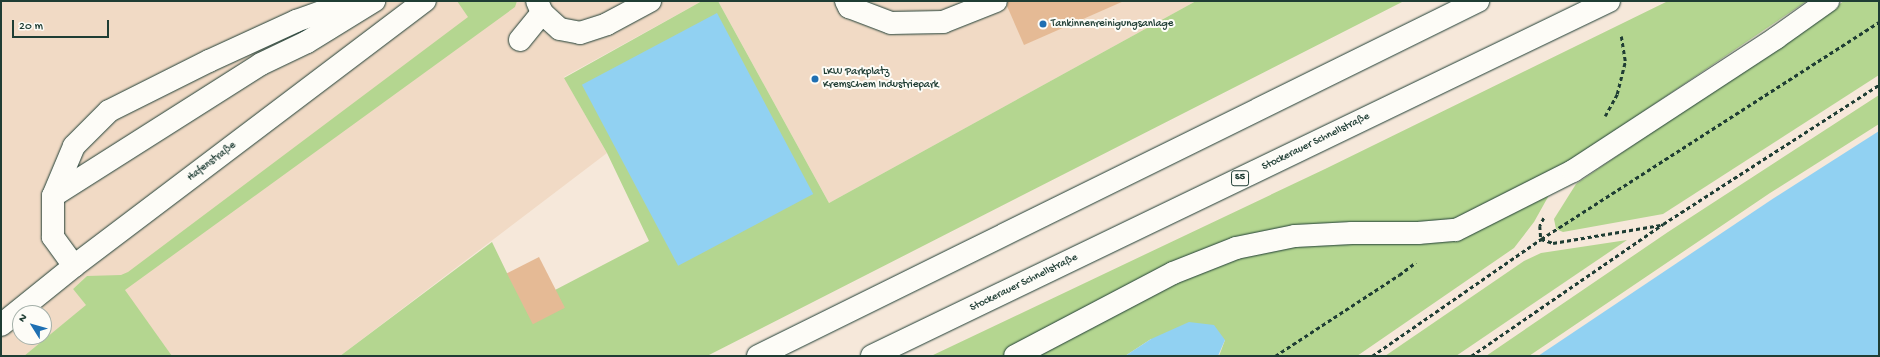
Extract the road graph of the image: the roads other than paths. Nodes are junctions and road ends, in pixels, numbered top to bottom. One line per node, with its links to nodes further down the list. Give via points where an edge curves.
1 (352, 1): 12 (main road, via 296,21 109,110 74,146)
2 (374, 1): 12 (main road, via 307,42 261,64)
3 (425, 1): 13 (main road, Hafenstraße)
4 (650, 1): 10 (main road, via 607,24 580,33 560,29)
5 (846, 1): 6 (main road, via 850,8 891,23 943,22)
6 (996, 1)
7 (1478, 1): 15 (main road)
8 (1609, 1): 16 (main road, Stockerauer Schnellstraße / S5)
9 (1828, 1): 17 (main road, via 1573,171 1456,230 1295,236 1236,248 1173,273)
10 (540, 7): 11 (main road)
11 (520, 40)
12 (53, 196): 13 (main road, via 53,237)
13 (74, 266): 14 (main road, Hafenstraße)
14 (1, 326)
15 (758, 356)
16 (872, 356)
17 (1015, 356)

